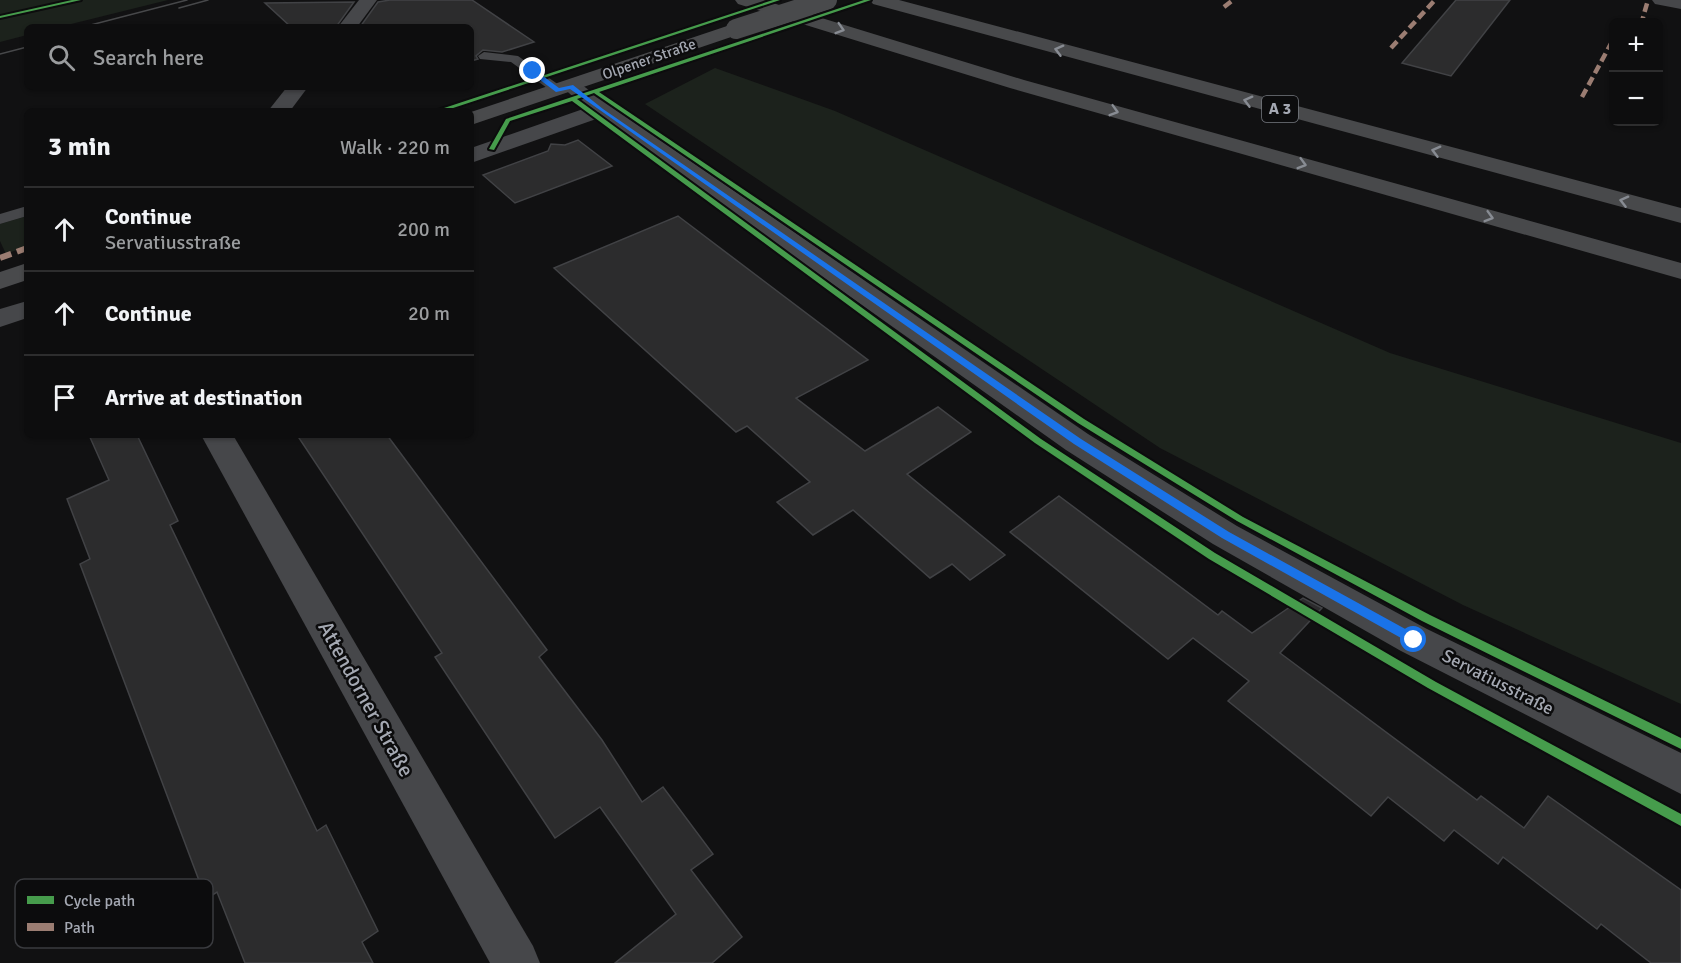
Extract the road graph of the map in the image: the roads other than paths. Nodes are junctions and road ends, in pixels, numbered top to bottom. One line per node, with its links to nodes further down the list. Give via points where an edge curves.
1 (368, 0): 7 (street)
2 (744, 0): 18 (highway, one-way to 18, via 1017,84)
3 (827, 0): 9 (main road, Olpener Straße, bridge)
4 (879, 0): 16 (highway, A 3, one-way to 4)
5 (1661, 0): 6 (street)
6 (1681, 4)
7 (348, 24)
8 (484, 56): 9 (lane, via 514,59)
9 (565, 88): 12 (street, Servatiusstraße); 13 (main road, Olpener Straße)
10 (296, 90): 11 (street)
11 (281, 108)
12 (601, 110): 14 (street); 24 (street, Servatiusstraße, via 1077,442 1225,535 1414,640)
13 (474, 118)
14 (474, 155)
15 (24, 212): 17 (lane)
16 (1681, 216)
17 (0, 219)
18 (1681, 271)
19 (24, 272): 20 (main road)
20 (1, 279)
21 (24, 310): 22 (street)
22 (0, 318)
23 (219, 438): 25 (street, Attendorner Straße)
24 (1681, 774)
25 (516, 963)

